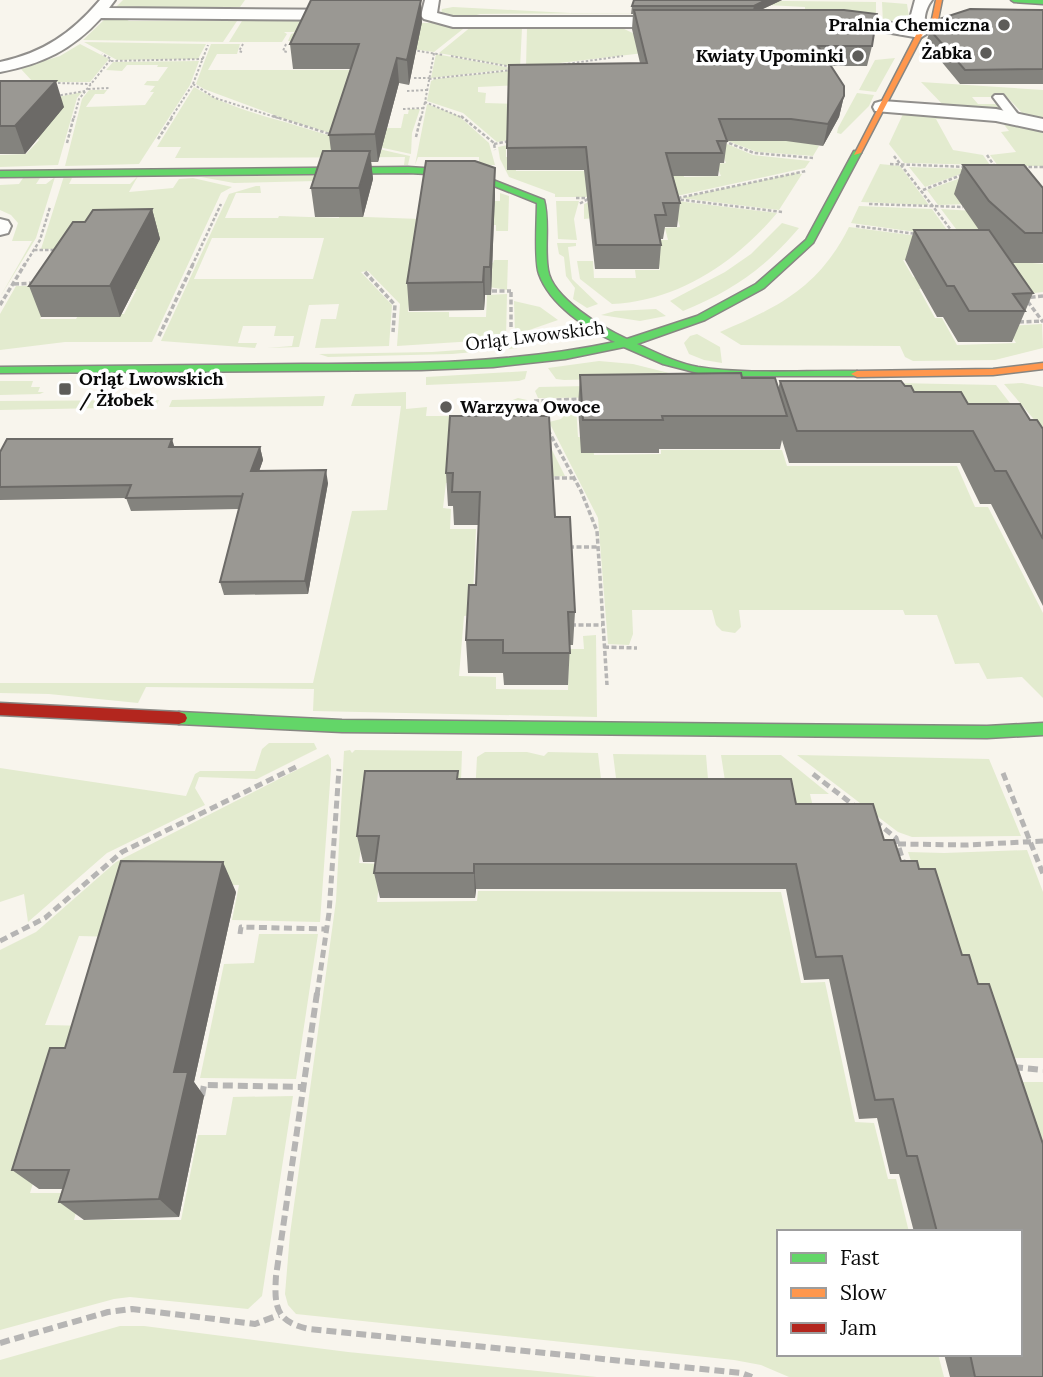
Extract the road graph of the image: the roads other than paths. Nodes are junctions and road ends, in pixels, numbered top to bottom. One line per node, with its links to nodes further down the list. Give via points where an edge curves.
1 (108, 0): 7 (street)
2 (925, 0): 11 (street, Orląt Lwowskich, via 920,3 916,26)
3 (939, 0): 11 (street, Orląt Lwowskich, via 930,28)
4 (1014, 0): 5 (street)
5 (1043, 2)
6 (425, 10): 10 (street, via 438,20 459,22)
7 (97, 13): 8 (street); 12 (street, via 53,53)
8 (373, 15)
9 (806, 21): 11 (street, via 849,22)
10 (709, 22)
11 (920, 33): 14 (street, Orląt Lwowskich)
12 (0, 67)
13 (999, 97): 15 (lane)
14 (882, 107): 15 (street); 18 (street, Orląt Lwowskich, via 818,230 792,261 729,304 677,327)
15 (1015, 118): 16 (street)
16 (1043, 125)
17 (0, 174): 18 (street, via 394,170 470,174 541,202 546,280 570,309)
18 (625, 342): 19 (street, via 682,367 714,372); 20 (street, Orląt Lwowskich, via 523,360 447,365)
19 (1040, 369)
20 (0, 370)
21 (0, 709): 22 (street, via 342,726)
22 (1043, 729)

